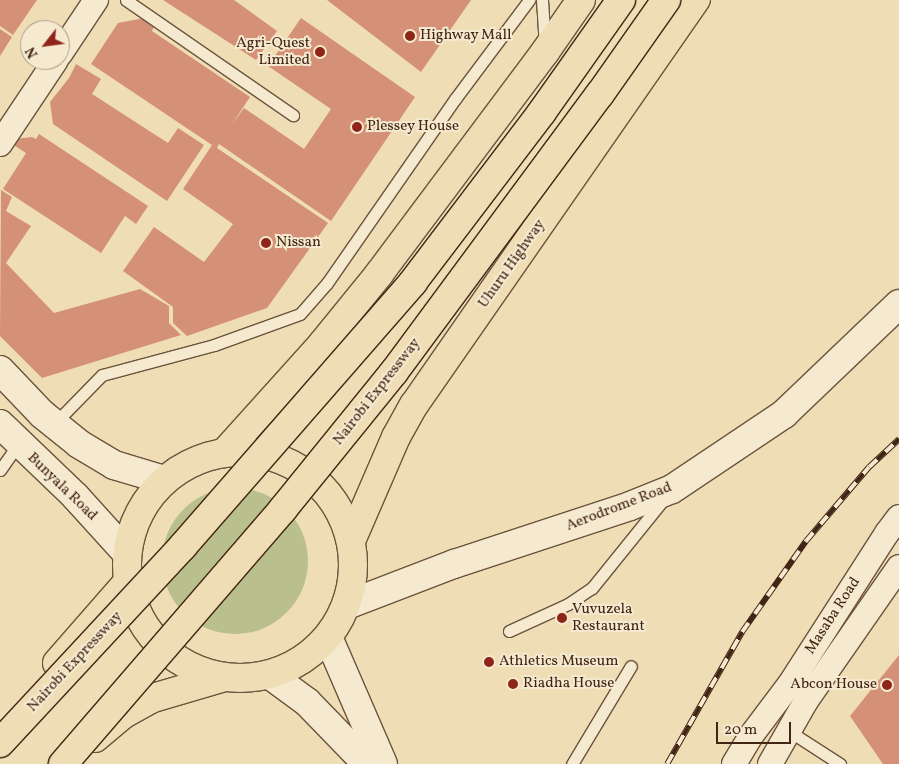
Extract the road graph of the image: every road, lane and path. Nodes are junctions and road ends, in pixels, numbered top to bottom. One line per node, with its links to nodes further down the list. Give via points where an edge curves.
1 (96, 0): 9 (street)
2 (126, 0): 12 (lane)
3 (529, 0): 17 (lane, via 455,99 327,284 300,314 214,345 102,375)
4 (542, 0): 10 (lane)
5 (582, 0): 10 (highway)
6 (621, 0): 36 (highway, Nairobi Expressway, bridge, via 542,112 413,282 183,546)
7 (666, 0): 37 (highway, Nairobi Expressway, bridge, via 394,372 283,509)
8 (696, 0): 24 (highway, Uhuru Highway, via 414,406 396,437)
9 (70, 39)
10 (545, 52): 19 (highway, via 372,282 292,379)
11 (49, 70): 13 (street)
12 (293, 115)
13 (0, 144)
14 (899, 304): 22 (main road, Aerodrome Road, via 784,414)
15 (0, 370): 17 (main road)
16 (0, 424): 18 (main road, Bunyala Road)
17 (54, 424): 21 (main road, via 114,465)
18 (18, 444): 20 (lane); 25 (main road, Bunyala Road, via 75,496)
19 (226, 452): 21 (highway, via 191,462); 24 (highway, via 245,451 292,464 319,484 339,510)
20 (0, 470)
21 (164, 480): 25 (highway, via 143,505)
22 (672, 489): 28 (main road, Aerodrome Road, via 454,564); 29 (lane, via 592,588 568,604)
23 (899, 517): 42 (street, Masaba Road)
24 (351, 541): 28 (highway, via 354,573)
25 (124, 550): 27 (highway)
26 (899, 567): 35 (street, Masaba Road, via 806,701)
27 (126, 584): 33 (highway, via 143,624 163,649 190,668); 34 (highway)
28 (347, 605): 30 (highway)
29 (509, 631)
30 (328, 637): 32 (highway, via 302,661); 40 (main road)
31 (631, 666): 41 (lane)
32 (270, 675): 33 (highway); 39 (main road, via 307,702)
33 (221, 678): 38 (highway, via 152,698 97,736)
34 (0, 725)
35 (789, 731): 43 (street, Masaba Road); 44 (lane)
36 (0, 743)
37 (63, 764)
38 (68, 764)
39 (367, 764)
40 (383, 764)
41 (572, 764)
42 (734, 764)
43 (770, 764)
44 (840, 764)

